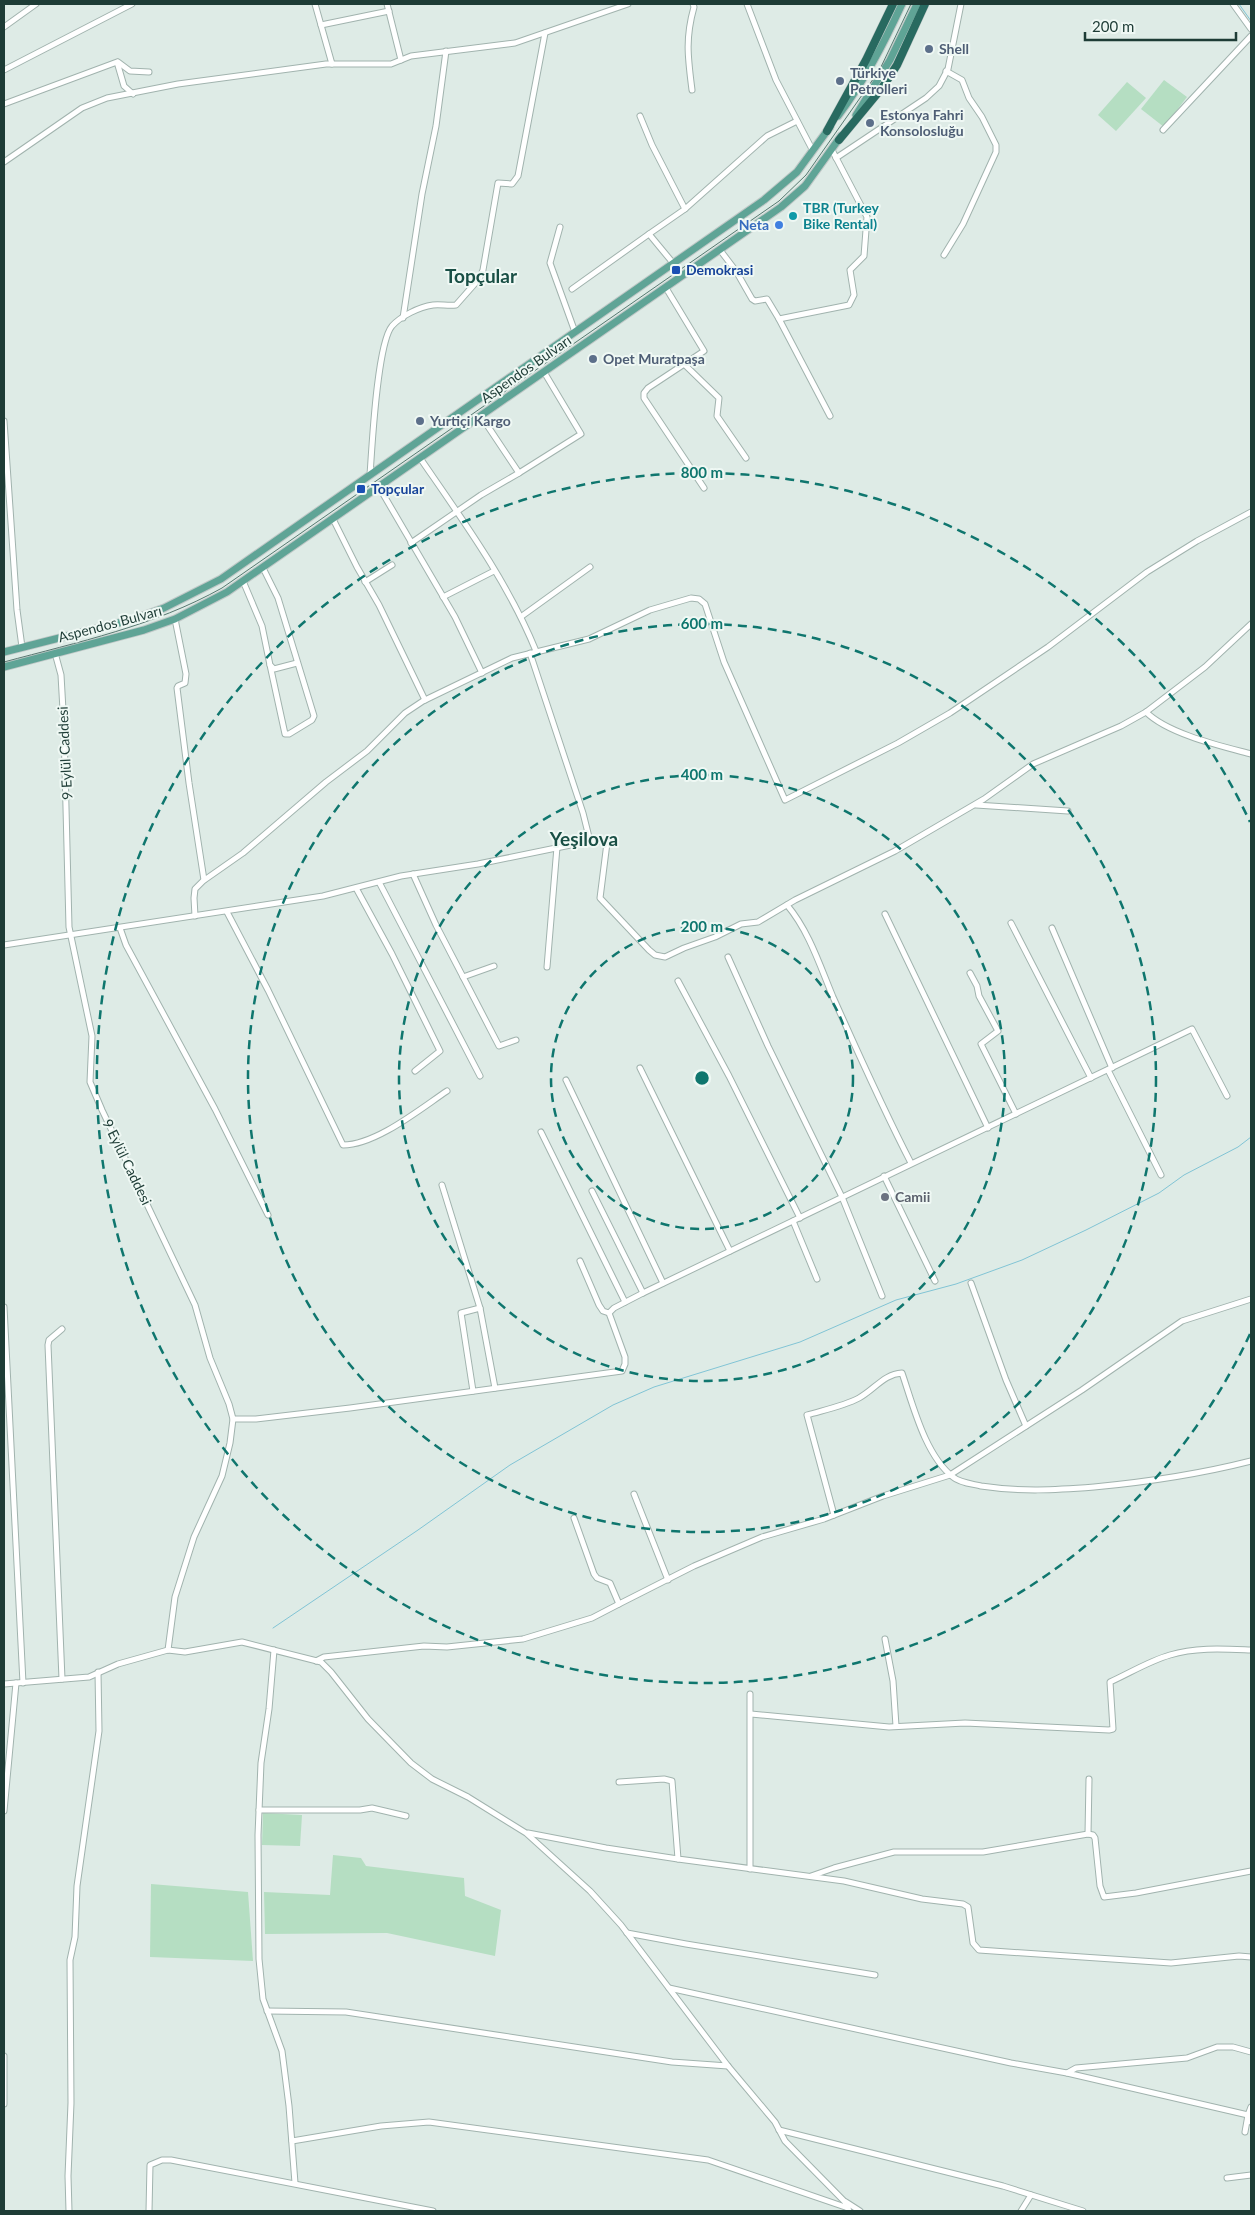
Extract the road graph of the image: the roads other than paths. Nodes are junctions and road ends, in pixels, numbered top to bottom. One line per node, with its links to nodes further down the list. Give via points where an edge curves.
1 (36, 4): 16 (street)
2 (132, 4): 24 (street)
3 (315, 4): 15 (street)
4 (388, 4): 14 (street)
5 (628, 4): 18 (street)
6 (693, 4): 27 (street, via 688,30)
7 (747, 4): 31 (street, via 776,80)
8 (893, 4): 33 (highway)
9 (902, 4): 33 (main road, Aspendos Bulvarı, via 861,85)
10 (917, 4): 34 (main road, Aspendos Bulvarı, via 890,60)
11 (925, 4): 34 (highway, via 882,88)
12 (961, 4): 25 (street)
13 (1233, 4): 17 (street)
14 (389, 11): 15 (street); 21 (street)
15 (321, 25): 23 (street)
16 (4, 27)
17 (1251, 29)
18 (545, 33): 20 (street, via 515,43); 47 (street, via 518,176 512,184 498,184 479,279 456,305 426,306)
19 (1251, 36): 32 (street)
20 (446, 52): 21 (street); 47 (street)
21 (400, 60): 23 (street, via 391,64)
22 (118, 62): 26 (street, via 130,71); 28 (street, via 124,86); 29 (street)
23 (332, 64): 28 (street, via 178,84)
24 (4, 70)
25 (946, 71): 37 (street, via 939,86 926,98); 43 (street, via 962,80 996,145 996,152 963,224)
26 (149, 72)
27 (692, 90)
28 (133, 94): 38 (street, via 107,98 82,108)
29 (4, 104)
30 (640, 116): 39 (street)
31 (797, 121): 36 (street); 39 (street, via 767,136)
32 (1162, 130)
33 (827, 132): 36 (main road, Aspendos Bulvarı)
34 (839, 140): 35 (main road, Aspendos Bulvarı)
35 (832, 150): 37 (street); 42 (main road, Aspendos Bulvarı, via 793,198)
36 (813, 151): 44 (main road, Aspendos Bulvarı, via 786,183)
37 (836, 158): 48 (street, via 867,217 864,256 850,270 854,295 850,305)
38 (4, 162)
39 (685, 210): 41 (street)
40 (560, 227): 49 (street, via 550,263)
41 (649, 234): 44 (street); 46 (street)
42 (720, 250): 45 (main road, Aspendos Bulvarı); 48 (street, via 752,299 767,299)
43 (944, 255)
44 (673, 263): 49 (main road, Aspendos Bulvarı)
45 (666, 288): 50 (street, via 704,351); 51 (main road, Aspendos Bulvarı)
46 (572, 289)
47 (403, 318): 59 (street, via 388,332 382,356)
48 (779, 319): 53 (street)
49 (575, 332): 59 (main road, Aspendos Bulvarı)
50 (685, 365): 57 (street, via 719,398 717,416); 61 (street, via 648,388 644,398)
51 (544, 372): 52 (main road, Aspendos Bulvarı); 58 (street, via 581,434)
52 (481, 416): 56 (main road, Aspendos Bulvarı); 58 (street)
53 (830, 416)
54 (4, 421): 55 (street)
55 (5, 448): 62 (street)
56 (420, 458): 60 (main road, Aspendos Bulvarı); 63 (street)
57 (746, 458)
58 (519, 473): 63 (street)
59 (370, 475): 77 (main road, Aspendos Bulvarı, via 248,561 196,593 134,619)
60 (379, 487): 65 (main road, Aspendos Bulvarı); 66 (street)
61 (704, 488)
62 (6, 490): 77 (street)
63 (457, 512): 66 (street); 70 (street)
64 (1251, 512): 78 (street, via 1147,572 1048,647 950,713 785,800 724,662 705,604 699,599 691,598 650,610 589,639)
65 (333, 519): 69 (main road, Aspendos Bulvarı); 72 (street)
66 (411, 543): 73 (street)
67 (392, 565): 72 (street)
68 (590, 567): 74 (street)
69 (263, 568): 71 (main road, Aspendos Bulvarı); 82 (street, via 278,598)
70 (494, 571): 73 (street); 74 (street)
71 (243, 581): 75 (main road, Aspendos Bulvarı); 83 (street, via 262,626)
72 (366, 582): 86 (street)
73 (443, 596): 85 (street)
74 (522, 616): 78 (street)
75 (175, 619): 80 (main road, Aspendos Bulvarı); 94 (street, via 186,674 185,683 176,688)
76 (1251, 624): 87 (street, via 1205,667)
77 (22, 648): 79 (main road, Aspendos Bulvarı)
78 (536, 650): 81 (street)
79 (4, 652)
80 (55, 653): 84 (main road, Aspendos Bulvarı); 104 (street, 9 Eylül Caddesi, via 61,675)
81 (530, 653): 85 (street); 91 (street)
82 (297, 662): 83 (street, via 280,669); 83 (street, via 314,716 289,734 283,730)
83 (270, 665)
84 (4, 667)
85 (482, 673): 86 (street)
86 (425, 700): 94 (street, via 405,713 368,751 319,788 243,854)
87 (1146, 712): 88 (street, via 1154,720 1177,730); 89 (street, via 1033,764)
88 (1251, 754)
89 (975, 805): 90 (street); 97 (street, via 895,851)
90 (1068, 811)
91 (590, 841): 92 (street); 97 (street, via 607,843 600,898 649,950 661,958 741,924 758,922)
92 (557, 847): 93 (street); 108 (street)
93 (413, 874): 95 (street); 110 (street)
94 (204, 880): 100 (street, via 195,889)
95 (378, 882): 96 (street); 116 (street)
96 (356, 888): 98 (street); 115 (street, via 440,1050)
97 (788, 904): 124 (street, via 810,944)
98 (227, 912): 100 (street); 119 (street, via 343,1145 359,1142 401,1124)
99 (885, 914): 122 (street)
100 (195, 916): 102 (street)
101 (1011, 923): 117 (street)
102 (120, 928): 104 (street); 130 (street)
103 (1052, 928): 114 (street)
104 (70, 934): 105 (street); 149 (street, 9 Eylül Caddesi, via 92,1036 90,1082 195,1305 210,1358)
105 (4, 945)
106 (728, 957): 129 (street)
107 (494, 966): 110 (street)
108 (547, 967)
109 (970, 973): 121 (street, via 998,1031 981,1044)
110 (463, 977): 112 (street, via 499,1046)
111 (678, 981): 131 (street)
112 (516, 1040)
113 (640, 1068): 133 (street)
114 (1110, 1069): 117 (street); 120 (street, via 1192,1029); 125 (street)
115 (415, 1071)
116 (480, 1076)
117 (1091, 1078): 121 (street)
118 (566, 1080): 137 (street)
119 (447, 1091)
120 (1226, 1096)
121 (1016, 1114): 122 (street)
122 (988, 1128): 124 (street)
123 (541, 1132): 142 (street)
124 (911, 1163): 126 (street)
125 (1161, 1175)
126 (884, 1176): 129 (street); 136 (street)
127 (442, 1184): 144 (street)
128 (592, 1191): 139 (street)
129 (842, 1197): 131 (street); 140 (street)
130 (268, 1215)
131 (800, 1218): 132 (street)
132 (793, 1221): 133 (street); 135 (street)
133 (730, 1251): 137 (street)
134 (580, 1261): 145 (street, via 599,1305)
135 (817, 1279)
136 (935, 1281)
137 (663, 1283): 139 (street)
138 (972, 1283): 150 (street)
139 (643, 1293): 142 (street)
140 (882, 1296)
141 (1251, 1299): 150 (street, via 1182,1321)
142 (625, 1302): 145 (street)
143 (4, 1307): 165 (street)
144 (480, 1308): 147 (street); 148 (street, via 461,1313)
145 (609, 1313): 147 (street, via 624,1357 622,1371)
146 (62, 1329): 164 (street, via 49,1340 48,1345)
147 (495, 1388): 148 (street)
148 (473, 1391): 149 (street, via 284,1416)
149 (233, 1419): 159 (street, 9 Eylül Caddesi, via 222,1476 194,1537 175,1598)
150 (1026, 1426): 152 (street)
151 (1251, 1461): 152 (street, via 1158,1480 1036,1492 972,1484)
152 (950, 1475): 154 (street); 154 (street, via 935,1458 902,1373 894,1373 858,1398 807,1415)
153 (634, 1494): 156 (street)
154 (834, 1515): 156 (street, via 762,1537)
155 (574, 1518): 157 (street, via 594,1574 610,1583)
156 (668, 1580): 157 (street)
157 (619, 1604): 162 (street, via 592,1618 522,1639 447,1647 396,1648 324,1657)
158 (885, 1639): 170 (street, via 893,1681)
159 (168, 1650): 160 (street, via 185,1652 242,1642); 163 (street)
160 (274, 1650): 162 (street); 173 (street)
161 (1251, 1650): 170 (street, via 1198,1650 1170,1654 1110,1682 1113,1729 1109,1730 965,1723)
162 (316, 1661): 176 (street, via 331,1672 368,1719 411,1763)
163 (98, 1672): 164 (street); 204 (street, via 99,1731 70,1960)
164 (62, 1680): 165 (street)
165 (22, 1683): 167 (street)
166 (4, 1684): 167 (street)
167 (16, 1684): 174 (street)
168 (750, 1694): 169 (street)
169 (750, 1714): 170 (street); 179 (street)
170 (896, 1726)
171 (1089, 1779): 177 (street)
172 (619, 1782): 178 (street, via 672,1781)
173 (259, 1810): 175 (street, via 372,1808); 186 (street, via 259,1950)
174 (4, 1811)
175 (406, 1816)
176 (526, 1833): 178 (street); 182 (street, via 590,1891)
177 (1088, 1834): 180 (street, via 1095,1838 1104,1896); 181 (street, via 983,1852 894,1852)
178 (678, 1859): 179 (street)
179 (750, 1869): 181 (street)
180 (1251, 1871)
181 (809, 1877): 183 (street, via 963,1904 970,1911 973,1943 979,1950 1171,1963)
182 (626, 1932): 184 (street); 185 (street)
183 (1251, 1957)
184 (874, 1975)
185 (668, 1988): 189 (street); 190 (street)
186 (267, 2011): 189 (street, via 346,2012 672,2062); 197 (street, via 282,2051)
187 (1251, 2052): 190 (street, via 1217,2047 1187,2058 1076,2068)
188 (4, 2056): 191 (street)
189 (728, 2066): 195 (street)
190 (1067, 2073): 193 (street)
191 (4, 2104)
192 (1251, 2107): 193 (street)
193 (1248, 2116): 194 (street); 196 (street)
194 (1251, 2122)
195 (779, 2130): 201 (street); 202 (street, via 785,2142)
196 (1245, 2132)
197 (292, 2141): 200 (street); 203 (street, via 381,2126 429,2122 708,2160)
198 (1251, 2175): 199 (street)
199 (1227, 2178)
200 (295, 2183): 205 (street, via 162,2160 150,2165); 206 (street)
201 (1031, 2195): 208 (street); 209 (street)
202 (845, 2202): 203 (street); 207 (street)
203 (848, 2210)
204 (69, 2211)
205 (149, 2211)
206 (433, 2211)
207 (860, 2211)
208 (1021, 2211)
209 (1083, 2211)

